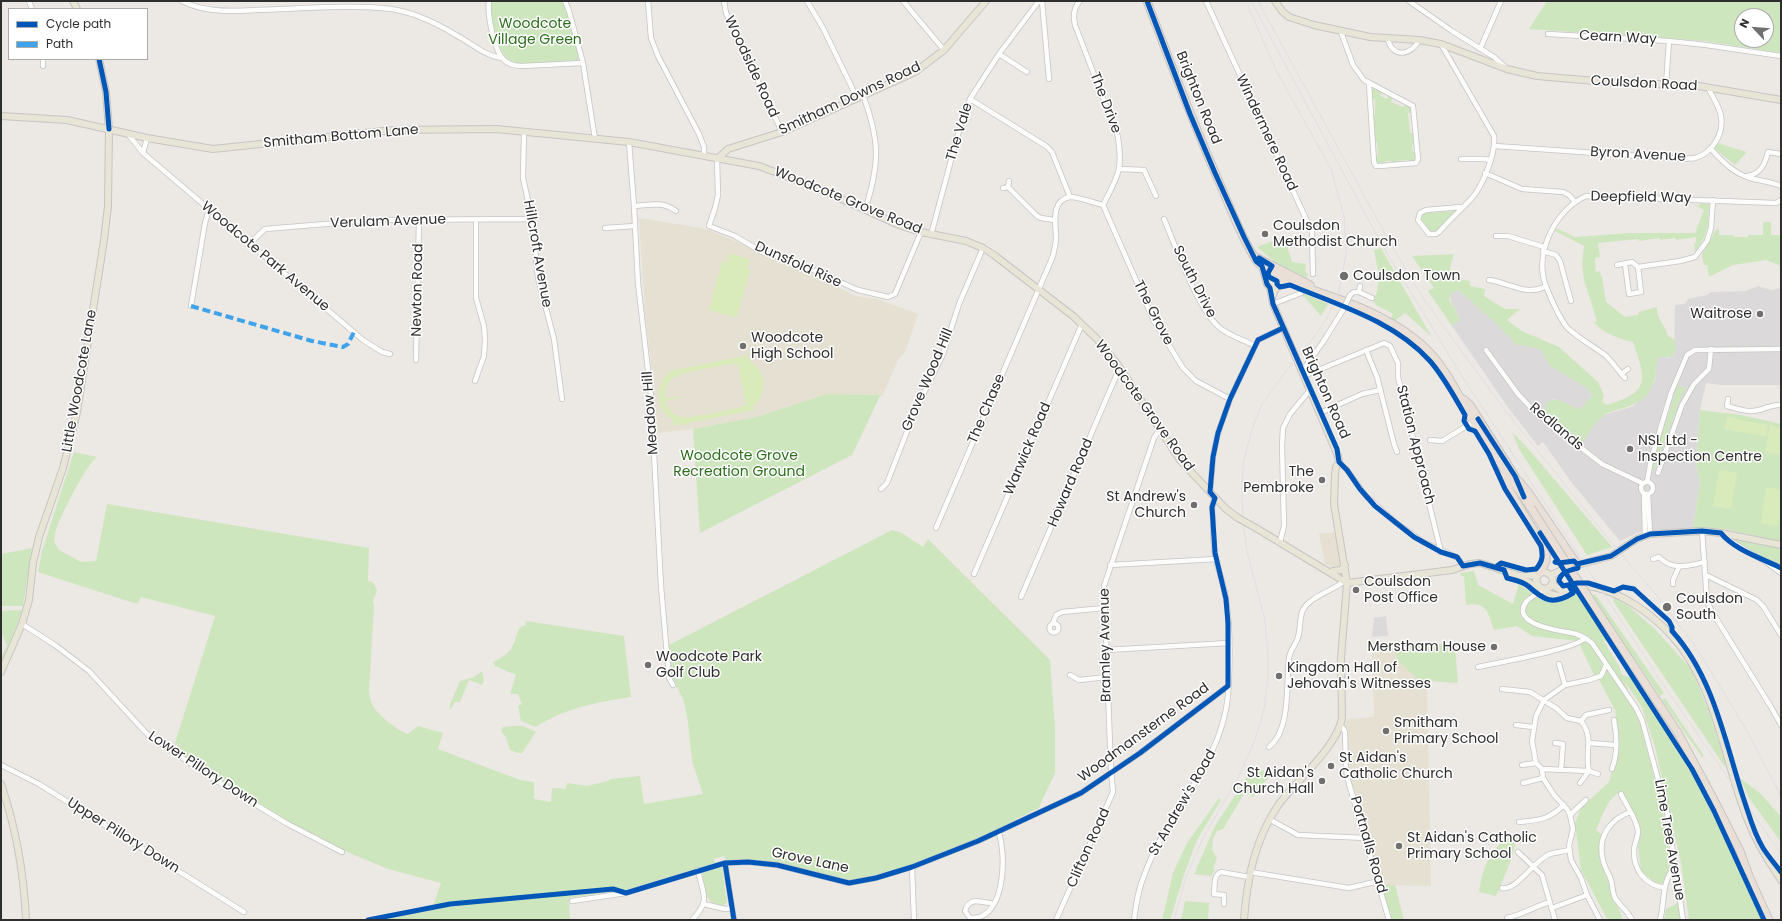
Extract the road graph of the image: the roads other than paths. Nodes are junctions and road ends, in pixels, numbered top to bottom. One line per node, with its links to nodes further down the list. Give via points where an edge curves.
1 (182, 1): 26 (street, via 193,6 216,10 352,7 400,11 440,26 486,53)
2 (489, 1): 26 (street, via 493,36)
3 (565, 1): 29 (street)
4 (648, 1): 53 (street, via 653,44 699,134)
5 (724, 1): 44 (street, Woodside Road, via 726,13)
6 (806, 1): 38 (street, via 823,28)
7 (903, 1): 23 (street)
8 (986, 1): 23 (main road, Smitham Downs Road)
9 (1040, 1): 24 (street, The Vale); 33 (street)
10 (1080, 1): 57 (street, The Drive, via 1076,4 1073,15 1075,25 1118,137)
11 (1147, 1): 86 (highway, Brighton Road, via 1190,114)
12 (1206, 1): 91 (street, Windermere Road, via 1312,232)
13 (1276, 1): 16 (main road, Coulsdon Road, via 1289,17)
14 (1409, 1): 22 (street)
15 (1501, 1): 22 (street)
16 (1341, 32): 18 (main road, Coulsdon Road); 34 (street, via 1353,65)
17 (1548, 34): 20 (street, Cearn Way)
18 (1388, 39): 19 (main road, Coulsdon Road); 19 (street, via 1391,47 1405,53 1413,49)
19 (1419, 40): 21 (main road, Coulsdon Road)
20 (1669, 41): 25 (street); 35 (street, Cearn Way)
21 (1441, 44): 31 (main road, Coulsdon Road); 49 (street, via 1494,136)
22 (1480, 49): 31 (street)
23 (944, 50): 37 (main road, Smitham Downs Road, via 915,72)
24 (999, 54): 32 (street); 39 (street, The Vale)
25 (1781, 56)
26 (502, 58): 29 (street, via 509,64 522,66)
27 (42, 60): 30 (street)
28 (98, 60): 42 (main road, Little Woodcote Lane, via 106,92)
29 (583, 63): 47 (street)
30 (43, 66)
31 (1507, 69): 35 (main road, Coulsdon Road, via 1554,79)
32 (1027, 72)
33 (1049, 79)
34 (1369, 84): 34 (street, via 1376,166 1416,163 1418,159 1412,106)
35 (1666, 84): 36 (main road, Coulsdon Road)
36 (1708, 87): 40 (main road, Coulsdon Road); 50 (street, via 1721,115 1722,126 1718,139)
37 (864, 95): 38 (main road, Smitham Downs Road); 72 (street, via 875,132 876,153 876,171)
38 (856, 98): 44 (main road, Smitham Downs Road)
39 (970, 99): 63 (street, via 1046,146 1052,152); 81 (street, The Vale)
40 (1781, 100)
41 (1, 116): 42 (main road, Smitham Bottom Lane, via 67,120)
42 (109, 129): 45 (main road, Smitham Bottom Lane); 173 (main road, Little Woodcote Lane, via 108,206 77,412 63,468 39,537 29,600)
43 (524, 131): 46 (main road, Smitham Bottom Lane, via 393,130 213,149); 47 (main road, Smitham Bottom Lane); 73 (street, Hillcroft Avenue, via 522,172)
44 (782, 132): 55 (main road, Smitham Downs Road, via 728,149)
45 (128, 133): 46 (main road, Smitham Bottom Lane); 51 (street, Woodcote Park Avenue)
46 (147, 138): 51 (street)
47 (596, 139): 48 (main road, Smitham Bottom Lane)
48 (629, 142): 53 (main road, Smitham Bottom Lane); 68 (street, Meadow Hill)
49 (1495, 146): 50 (street, Byron Avenue, via 1682,159 1695,158); 56 (street)
50 (1710, 149): 59 (street, via 1735,172)
51 (143, 153): 70 (street, Woodcote Park Avenue)
52 (1781, 154): 59 (street, via 1768,152 1762,169)
53 (704, 156): 55 (main road, Smitham Bottom Lane)
54 (1464, 156): 56 (street)
55 (717, 159): 72 (main road, Woodcote Grove Road, via 759,166); 80 (street, Dunsfold Rise, via 718,195 709,226 749,243 762,252 797,264 846,286 868,293 891,296 895,294)
56 (1490, 160): 58 (street)
57 (1120, 169): 62 (street, via 1144,170); 67 (street, The Drive)
58 (1485, 173): 66 (street, via 1522,189 1563,192); 69 (street, via 1472,198)
59 (1746, 176): 61 (street)
60 (1009, 181): 77 (street, via 1006,187 1037,216)
61 (1781, 186)
62 (1156, 196)
63 (1070, 197): 67 (street); 77 (street, via 1057,207)
64 (1713, 200): 65 (street, Deepfield Way); 66 (street, Deepfield Way, via 1586,196); 90 (street, via 1712,228 1707,241 1695,257)
65 (1781, 200)
66 (1575, 202): 85 (street, Deepfield Way, via 1559,219)
67 (1103, 205): 122 (street, The Grove, via 1154,321 1179,361 1196,381)
68 (634, 206): 71 (street, via 661,204); 78 (street, Meadow Hill)
69 (1462, 207): 69 (street, via 1426,210 1420,213 1418,220 1426,232 1436,234)
70 (209, 209): 83 (street, Woodcote Park Avenue); 105 (street)
71 (676, 210)
72 (865, 210): 80 (main road, Woodcote Grove Road)
73 (532, 219): 76 (street, Verulam Avenue); 121 (street, Hillcroft Avenue, via 538,278 554,339)
74 (1164, 219): 108 (street, South Drive, via 1210,318 1221,329)
75 (420, 220): 76 (street, Verulam Avenue); 83 (street, Verulam Avenue, via 374,220 265,229); 114 (street, Newton Road)
76 (476, 220): 118 (street, via 476,298 485,340 484,356)
77 (1054, 220): 98 (street, The Chase, via 1056,236 1053,256)
78 (635, 226): 79 (street); 184 (street, Meadow Hill, via 638,283 651,396 661,586 669,678)
79 (605, 228)
80 (921, 232): 81 (main road, Woodcote Grove Road)
81 (930, 234): 84 (main road, Woodcote Grove Road, via 966,241)
82 (1496, 236): 85 (street, via 1508,236)
83 (250, 243): 113 (street, Woodcote Park Avenue, via 362,339)
84 (983, 248): 98 (main road, Woodcote Grove Road); 135 (street, Grove Wood Hill, via 965,288 943,354 915,411 887,483)
85 (1544, 249): 96 (street, Deepfield Way); 104 (street, via 1556,255 1560,261)
86 (1254, 256): 89 (highway, Brighton Road); 92 (highway)
87 (1625, 264): 88 (street); 90 (street, via 1632,262); 90 (street, via 1629,294 1641,292)
88 (1617, 265)
89 (1262, 266): 92 (highway); 97 (main road, Brighton Road)
90 (1638, 267)
91 (1312, 270)
92 (1276, 272): 94 (highway); 97 (main road, Brighton Road); 101 (highway)
93 (1489, 280): 96 (street, via 1510,287 1537,290)
94 (1290, 281): 101 (highway); 103 (main road, via 1277,286)
95 (1360, 286): 99 (street)
96 (1544, 287): 115 (street, Deepfield Way, via 1569,330 1606,356 1623,376)
97 (1270, 288): 103 (main road, Brighton Road)
98 (1038, 289): 106 (main road, Woodcote Grove Road); 140 (street, The Chase)
99 (1359, 292): 102 (street); 117 (street, bridge, via 1350,295)
100 (1300, 293): 103 (street)
101 (1328, 295): 126 (highway, via 1383,319 1422,344 1440,365 1465,408)
102 (1372, 298)
103 (1272, 301): 107 (main road, Brighton Road)
104 (1571, 301)
105 (191, 306)
106 (1082, 324): 116 (main road, Woodcote Grove Road); 160 (street, Warwick Road)
107 (1284, 328): 108 (street, via 1259,339); 117 (main road, Brighton Road)
108 (1255, 346): 122 (street)
109 (1711, 349): 110 (street); 132 (street, via 1709,369 1694,384 1682,405); 134 (street, via 1690,352 1683,362 1670,393)
110 (1781, 349)
111 (1366, 350): 117 (street); 120 (street); 146 (street, Station Approach, via 1384,343 1390,346 1398,363 1398,377)
112 (1486, 350): 134 (street, Redlands, via 1518,394 1534,411 1602,464)
113 (390, 354)
114 (416, 360)
115 (1628, 369)
116 (1121, 370): 127 (main road, Woodcote Grove Road); 169 (street, Howard Road, via 1117,374)
117 (1303, 374): 119 (main road, Brighton Road)
118 (475, 381)
119 (1310, 390): 125 (main road, Brighton Road); 144 (street, via 1290,414 1283,430 1284,526)
120 (1380, 390): 125 (street, via 1362,394); 129 (street)
121 (562, 399)
122 (1230, 399): 136 (street, via 1215,446)
123 (1728, 399): 124 (street, via 1727,406 1746,411)
124 (1781, 405)
125 (1320, 413): 130 (main road, Brighton Road)
126 (1476, 420): 128 (street, via 1442,441); 131 (highway); 133 (highway)
127 (1159, 430): 136 (main road, Woodcote Grove Road, via 1180,460); 152 (street, Bramley Avenue)
128 (1430, 440)
129 (1397, 452)
130 (1339, 462): 146 (street, Brighton Road, via 1375,506 1410,534); 153 (main road, via 1336,466 1334,504)
131 (1504, 471): 138 (highway); 164 (highway, via 1503,479 1546,551 1546,561)
132 (1658, 473)
133 (1515, 476): 138 (highway); 151 (highway)
134 (1645, 482): 137 (street, via 1640,489); 137 (street, via 1651,483 1653,489)
135 (881, 489)
136 (1210, 492): 139 (main road, Woodcote Grove Road)
137 (1646, 494): 143 (street)
138 (1524, 497): 244 (highway, bridge, via 1678,733 1740,851)
139 (1214, 498): 144 (main road, Woodcote Grove Road, bridge, via 1238,518); 147 (street, Woodmansterne Road, via 1212,507)
140 (936, 528)
141 (1702, 531): 142 (main road); 143 (main road); 149 (street)
142 (1721, 533): 145 (main road); 150 (street)
143 (1647, 535): 151 (main road, via 1611,556)
144 (1280, 542): 156 (main road, Woodcote Grove Road)
145 (1781, 545)
146 (1441, 552): 154 (street, Brighton Road, via 1458,558)
147 (1216, 559): 152 (street); 176 (street, Woodmansterne Road, via 1226,599)
148 (1653, 559): 155 (street, via 1659,557 1665,563)
149 (1705, 562): 155 (street); 161 (street)
150 (1766, 562): 157 (street); 159 (street)
151 (1577, 564): 162 (main road)
152 (1110, 565): 171 (street, Bramley Avenue, via 1104,586)
153 (1345, 565): 158 (main road, via 1341,570); 165 (main road)
154 (1463, 566): 163 (main road, via 1487,564); 165 (main road, via 1452,570)
155 (1679, 567): 167 (street)
156 (1323, 568): 158 (main road, Woodcote Grove Road); 165 (main road, Woodcote Grove Road)
157 (1781, 568)
158 (1333, 571): 165 (main road, Woodcote Grove Road)
159 (1781, 573)
160 (974, 574)
161 (1706, 574): 174 (street, via 1757,600); 193 (street, via 1707,601 1713,616)
162 (1550, 575): 164 (main road, via 1545,572); 166 (main road)
163 (1520, 576): 164 (main road); 164 (main road)
164 (1539, 582): 166 (main road, via 1548,588); 168 (main road, via 1546,593 1558,596 1566,594); 170 (street); 170 (street)
165 (1344, 584): 194 (main road); 199 (street, via 1320,595 1303,609 1299,635 1289,657 1284,716 1277,738)
166 (1552, 584): 168 (main road, via 1558,590)
167 (1673, 584)
168 (1569, 590): 232 (main road, via 1587,586 1611,593 1654,620 1676,641 1709,698 1745,815 1759,848)
169 (1021, 597)
170 (1532, 597): 175 (street, via 1524,608 1526,618 1545,628)
171 (1104, 608): 172 (street, via 1062,612 1056,615); 177 (street, Bramley Avenue)
172 (1052, 623)
173 (22, 624): 181 (main road, Little Woodcote Lane); 224 (street, Lower Pillory Down, via 89,671 148,735 286,823)
174 (1781, 635)
175 (1585, 638): 179 (street, Lime Tree Avenue, via 1594,645); 180 (street, via 1580,643)
176 (1229, 643): 177 (street); 186 (street, Woodmansterne Road)
177 (1106, 650): 183 (street, Bramley Avenue)
178 (1559, 664): 185 (street)
179 (1606, 665): 185 (street, via 1598,678); 229 (street, Lime Tree Avenue, via 1640,714 1667,812)
180 (1478, 667)
181 (1, 672)
182 (1070, 675): 183 (street, via 1079,680)
183 (1107, 677): 207 (street, Bramley Avenue)
184 (673, 684)
185 (1565, 685): 188 (street)
186 (1228, 686): 207 (street, Woodmansterne Road); 252 (street, St Andrew's Road, via 1224,719 1217,743 1152,857 1141,884)
187 (1502, 688): 188 (street, via 1530,692)
188 (1544, 700): 191 (street, via 1567,718); 195 (street)
189 (1609, 710): 191 (street, via 1586,715)
190 (1614, 720): 198 (street)
191 (1581, 721): 197 (street, via 1587,730)
192 (1516, 725): 195 (street)
193 (1781, 725)
194 (1340, 726): 219 (main road, via 1326,748 1292,787); 222 (street, Portnalls Road, via 1345,732 1348,780)
195 (1533, 727): 200 (street, via 1532,748)
196 (1555, 743): 205 (street, via 1563,744)
197 (1589, 743): 198 (street); 206 (street)
198 (1616, 745): 204 (street)
199 (1269, 747)
200 (1536, 763): 202 (street); 203 (street)
201 (1, 765): 243 (street, Upper Pillory Down, via 39,784)
202 (1522, 765)
203 (1542, 769): 205 (street); 209 (street)
204 (1612, 769)
205 (1561, 770): 206 (street)
206 (1589, 771): 208 (street); 211 (street)
207 (1111, 774): 218 (street, Woodmansterne Road, via 1081,793); 251 (street, Clifton Road, via 1112,796)
208 (1598, 774)
209 (1543, 778): 210 (street); 215 (street)
210 (1523, 783)
211 (1580, 783)
212 (1, 784): 247 (main road, via 15,830)
213 (1620, 794): 216 (street)
214 (1586, 800): 217 (street)
215 (1564, 805): 217 (street); 220 (street, via 1546,819)
216 (1630, 812): 235 (street, via 1638,830 1634,850 1638,870 1651,884); 257 (street, via 1615,820 1608,828 1602,839 1601,849 1614,896)
217 (1570, 815): 223 (street, via 1573,828)
218 (1030, 816): 221 (street, Grove Lane)
219 (1270, 819): 222 (street, via 1298,835); 231 (main road, via 1255,852)
220 (1519, 822)
221 (998, 831): 228 (street, Grove Lane); 239 (street, via 1002,843 1003,878)
222 (1366, 838): 233 (street, Portnalls Road)
223 (1569, 850): 227 (street, via 1551,853); 236 (street)
224 (342, 852)
225 (1518, 852): 227 (street)
226 (725, 863): 228 (street, Grove Lane, via 777,865 849,883); 230 (street, Grove Lane); 242 (street)
227 (1534, 866): 234 (street, via 1512,886); 241 (street, via 1542,875)
228 (912, 867): 250 (street)
229 (1676, 867): 235 (street, via 1672,870); 259 (street, Lime Tree Avenue)
230 (698, 870): 237 (street, Grove Lane, via 626,893); 238 (street)
231 (1249, 875): 233 (street, via 1349,888); 240 (street, via 1221,872 1218,874 1214,894 1224,895); 253 (main road)
232 (1781, 880)
233 (1379, 881): 254 (street, Portnalls Road)
234 (1502, 888)
235 (1665, 888): 258 (street)
236 (1587, 895): 241 (street); 256 (street)
237 (572, 901)
238 (704, 904): 242 (street, via 724,909); 248 (street)
239 (994, 904): 239 (street, via 983,917 970,918 965,911 971,901)
240 (1224, 904)
241 (1551, 905): 246 (street, via 1538,906); 255 (street)
242 (732, 908): 249 (street)
243 (244, 912)
244 (1768, 917): 260 (highway)
245 (1507, 918): 246 (street)
246 (1519, 918)
247 (26, 920)
248 (692, 920)
249 (734, 920)
250 (914, 920)
251 (1056, 920)
252 (1134, 920)
253 (1244, 920)
254 (1389, 920)
255 (1555, 920)
256 (1600, 920)
257 (1632, 920)
258 (1660, 920)
259 (1683, 920)
260 (1775, 920)

